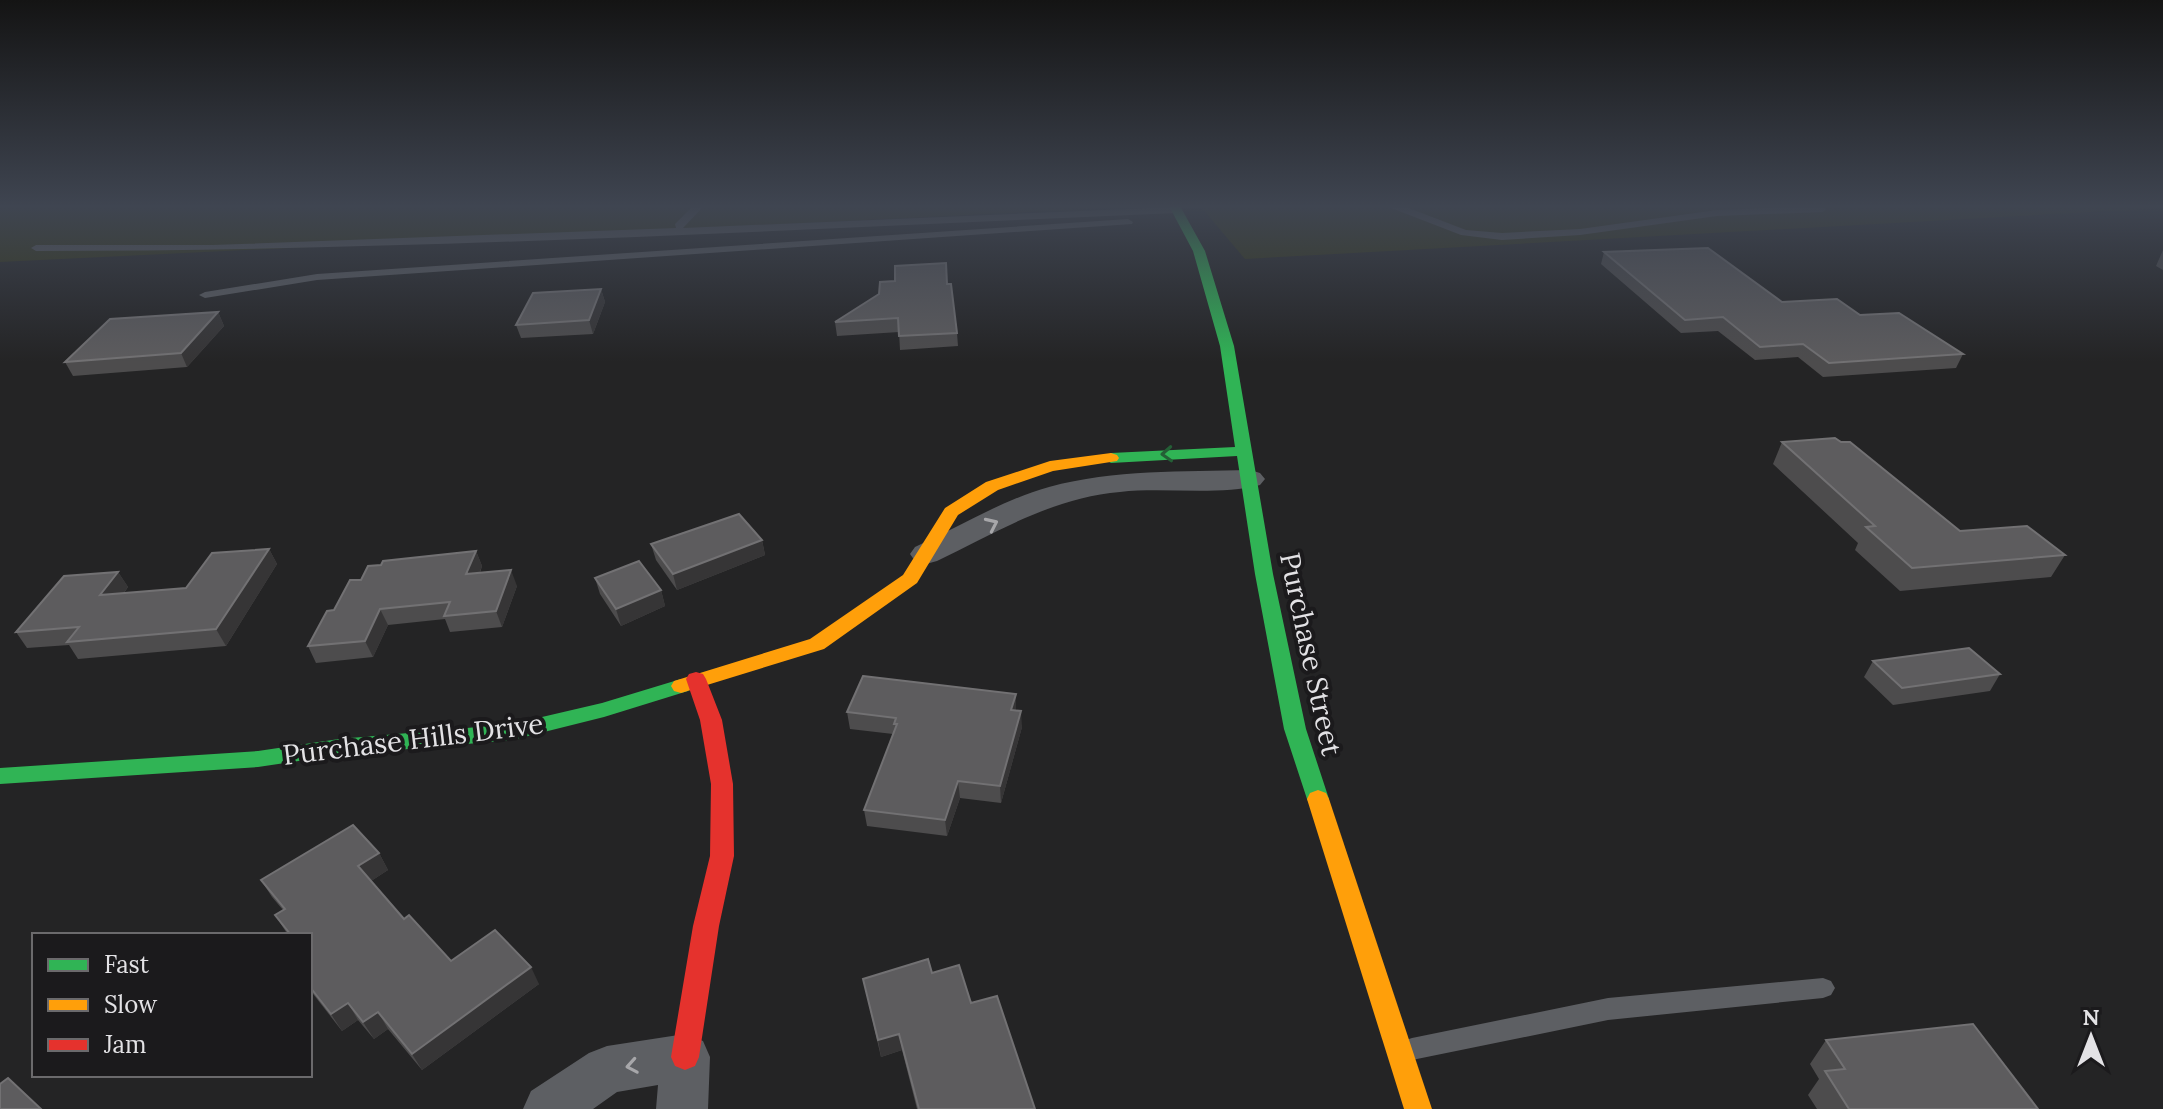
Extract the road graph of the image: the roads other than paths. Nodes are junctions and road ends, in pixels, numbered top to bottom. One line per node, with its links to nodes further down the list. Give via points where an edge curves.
1 (564, 258): 3 (lane, via 317,277)
2 (1201, 258): 4 (street, Purchase Street, via 1227,346)
3 (205, 295)
4 (1248, 465): 5 (street, Purchase Hills Drive, one-way to 5, via 1102,458); 6 (street, Purchase Hills Drive); 11 (street, Purchase Street, via 1295,729)
5 (1028, 473): 6 (street); 7 (street, Purchase Hills Drive, via 992,486 951,512)
6 (1058, 494): 7 (street, Purchase Hills Drive, one-way to 6)
7 (926, 554): 8 (street, Purchase Hills Drive, via 910,579 817,644)
8 (696, 679): 9 (street, Purchase Hills Drive, via 604,710 512,732 258,759); 12 (street, via 711,720 722,784 722,856)
9 (0, 776)
10 (1823, 988): 11 (lane, via 1608,1009)
11 (1399, 1051): 15 (street, Purchase Street)
12 (685, 1057): 13 (street, one-way to 13, via 607,1070); 14 (street)
13 (549, 1109)
14 (682, 1109)
15 (1418, 1109)

